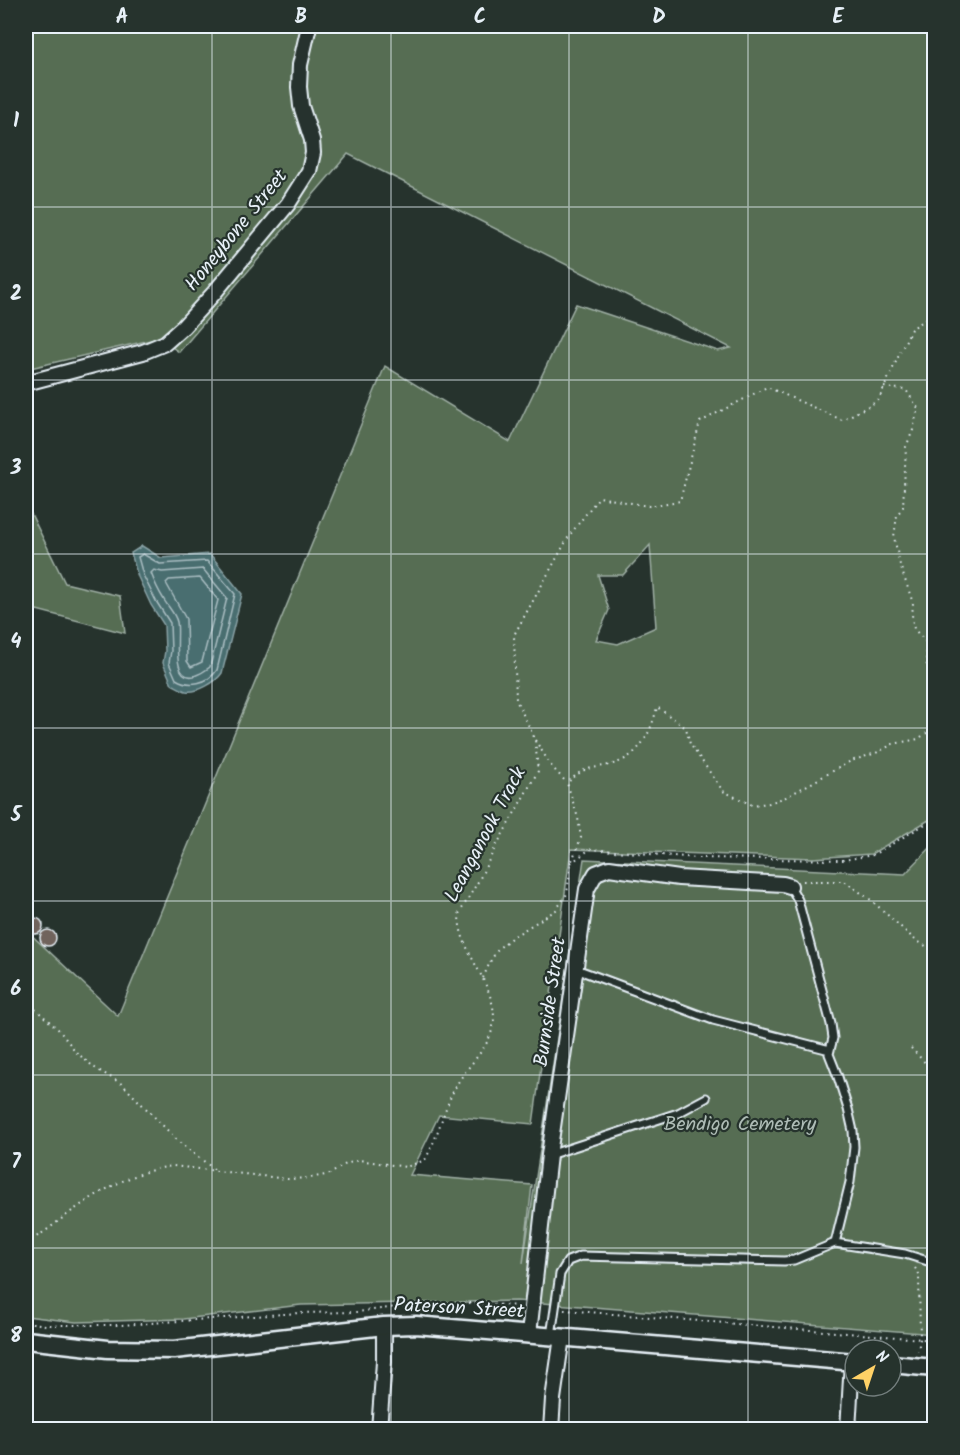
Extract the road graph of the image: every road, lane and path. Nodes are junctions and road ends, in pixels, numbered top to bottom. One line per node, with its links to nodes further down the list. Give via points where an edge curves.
1 (309, 26): 3 (street, Honeybone Street, via 299,87 313,153 309,171 288,204 214,293 165,343)
2 (934, 314): 4 (path, Leanganook Track, via 911,329)
3 (26, 383)
4 (884, 387): 5 (path, via 906,390 918,408 906,447 903,507 897,515 894,537 913,603 914,629 927,643); 7 (path, Leanganook Track, via 878,401 842,420 767,387 700,422 680,501 648,506 598,497 570,536 514,635 516,700)
5 (934, 710)
6 (934, 728): 8 (path, via 918,739 893,744 851,761 786,797 752,805 723,791 690,744 686,728 657,707 645,742 630,756 612,765 583,769)
7 (534, 739): 8 (path); 14 (path, Leanganook Track, via 538,771 459,914 462,939)
8 (567, 783): 10 (path, via 581,838)
9 (934, 819): 10 (path, via 873,855 843,860 697,858 590,849)
10 (572, 863): 14 (path, via 567,894 556,910 499,948)
11 (790, 886): 12 (path, via 805,881 844,881); 13 (street, Burnside Street, via 602,869 587,888); 17 (lane, via 798,900 831,1024)
12 (934, 951)
13 (576, 969): 17 (lane, via 713,1020); 20 (street, Burnside Street)
14 (483, 978): 21 (path, Leanganook Track, via 492,1000 491,1035 455,1087 425,1160 406,1167 359,1160 330,1174 310,1178)
15 (26, 1001): 21 (path, via 58,1029 77,1053 122,1084 179,1142)
16 (911, 1048): 18 (path)
17 (830, 1050): 23 (lane, via 854,1147)
18 (934, 1072)
19 (706, 1098): 20 (lane, via 678,1113)
20 (549, 1155): 27 (street, Burnside Street)
21 (216, 1171): 22 (path, Leanganook Track, via 173,1166 147,1171 102,1191)
22 (26, 1242)
23 (835, 1243): 24 (lane); 28 (lane, via 784,1261 591,1255 572,1258 560,1274)
24 (905, 1254): 25 (lane); 32 (path, via 920,1274 920,1340)
25 (934, 1263)
26 (384, 1326): 27 (street, Paterson Street); 29 (street, Paterson Street, via 174,1350 108,1349); 35 (street)
27 (529, 1334): 28 (street, Paterson Street)
28 (556, 1336): 30 (street, Paterson Street); 36 (street)
29 (28, 1341)
30 (843, 1361)
31 (903, 1365): 32 (street)
32 (915, 1366): 33 (street)
33 (934, 1368)
34 (850, 1398): 37 (street)
35 (379, 1430)
36 (551, 1430)
37 (848, 1430)

